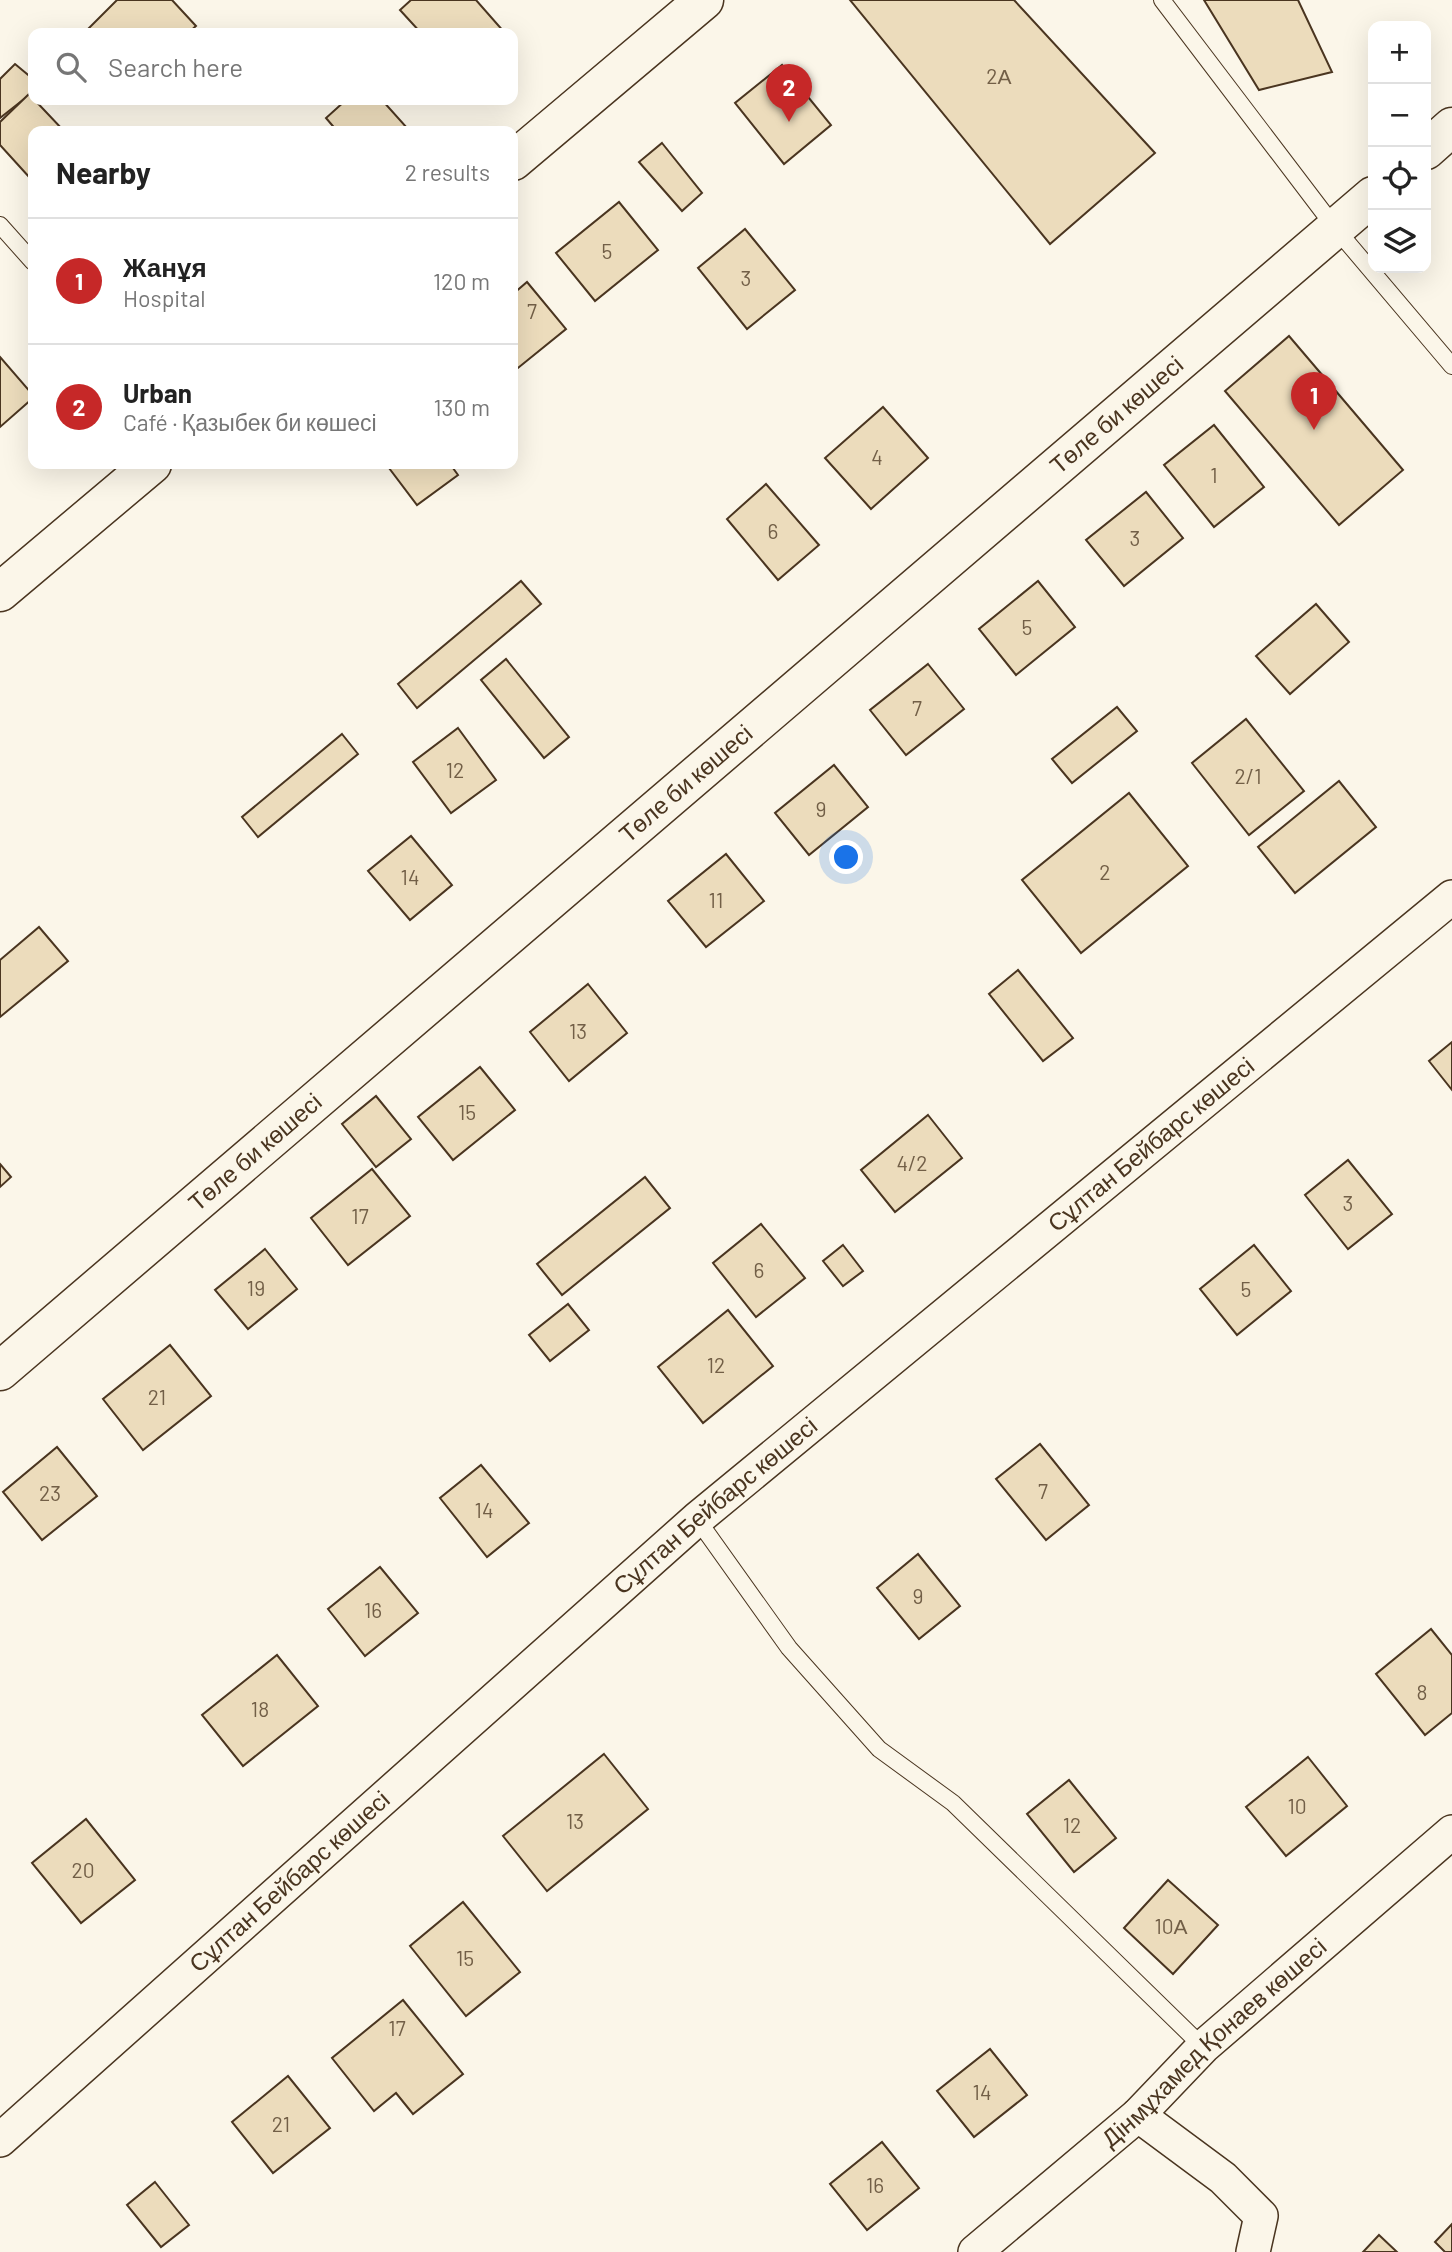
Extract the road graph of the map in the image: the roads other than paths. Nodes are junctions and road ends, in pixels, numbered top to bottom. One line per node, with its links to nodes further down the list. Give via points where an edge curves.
1 (704, 0): 5 (street)
2 (1162, 0): 8 (lane)
3 (1452, 127): 4 (street)
4 (1429, 147)
5 (518, 157)
6 (1368, 200): 8 (street, Төле би көшесі)
7 (0, 225): 9 (lane)
8 (1336, 229): 10 (lane); 14 (street, Төле би көшесі)
9 (28, 256)
10 (1452, 366)
11 (146, 469): 12 (street)
12 (0, 592)
13 (1452, 897): 15 (street, Сұлтан Бейбарс көшесі)
14 (0, 1371)
15 (696, 1519): 17 (lane, via 789,1648 878,1749 953,1803); 19 (street, Сұлтан Бейбарс көшесі)
16 (1452, 1832): 17 (street, Дінмұхамед Қонаев көшесі)
17 (1203, 2047): 18 (street, Дінмұхамед Қонаев көшесі)
18 (1138, 2115): 20 (street, Дінмұхамед Қонаев көшесі); 21 (street, via 1223,2178 1261,2216)
19 (0, 2140)
20 (975, 2252)
21 (1253, 2252)

